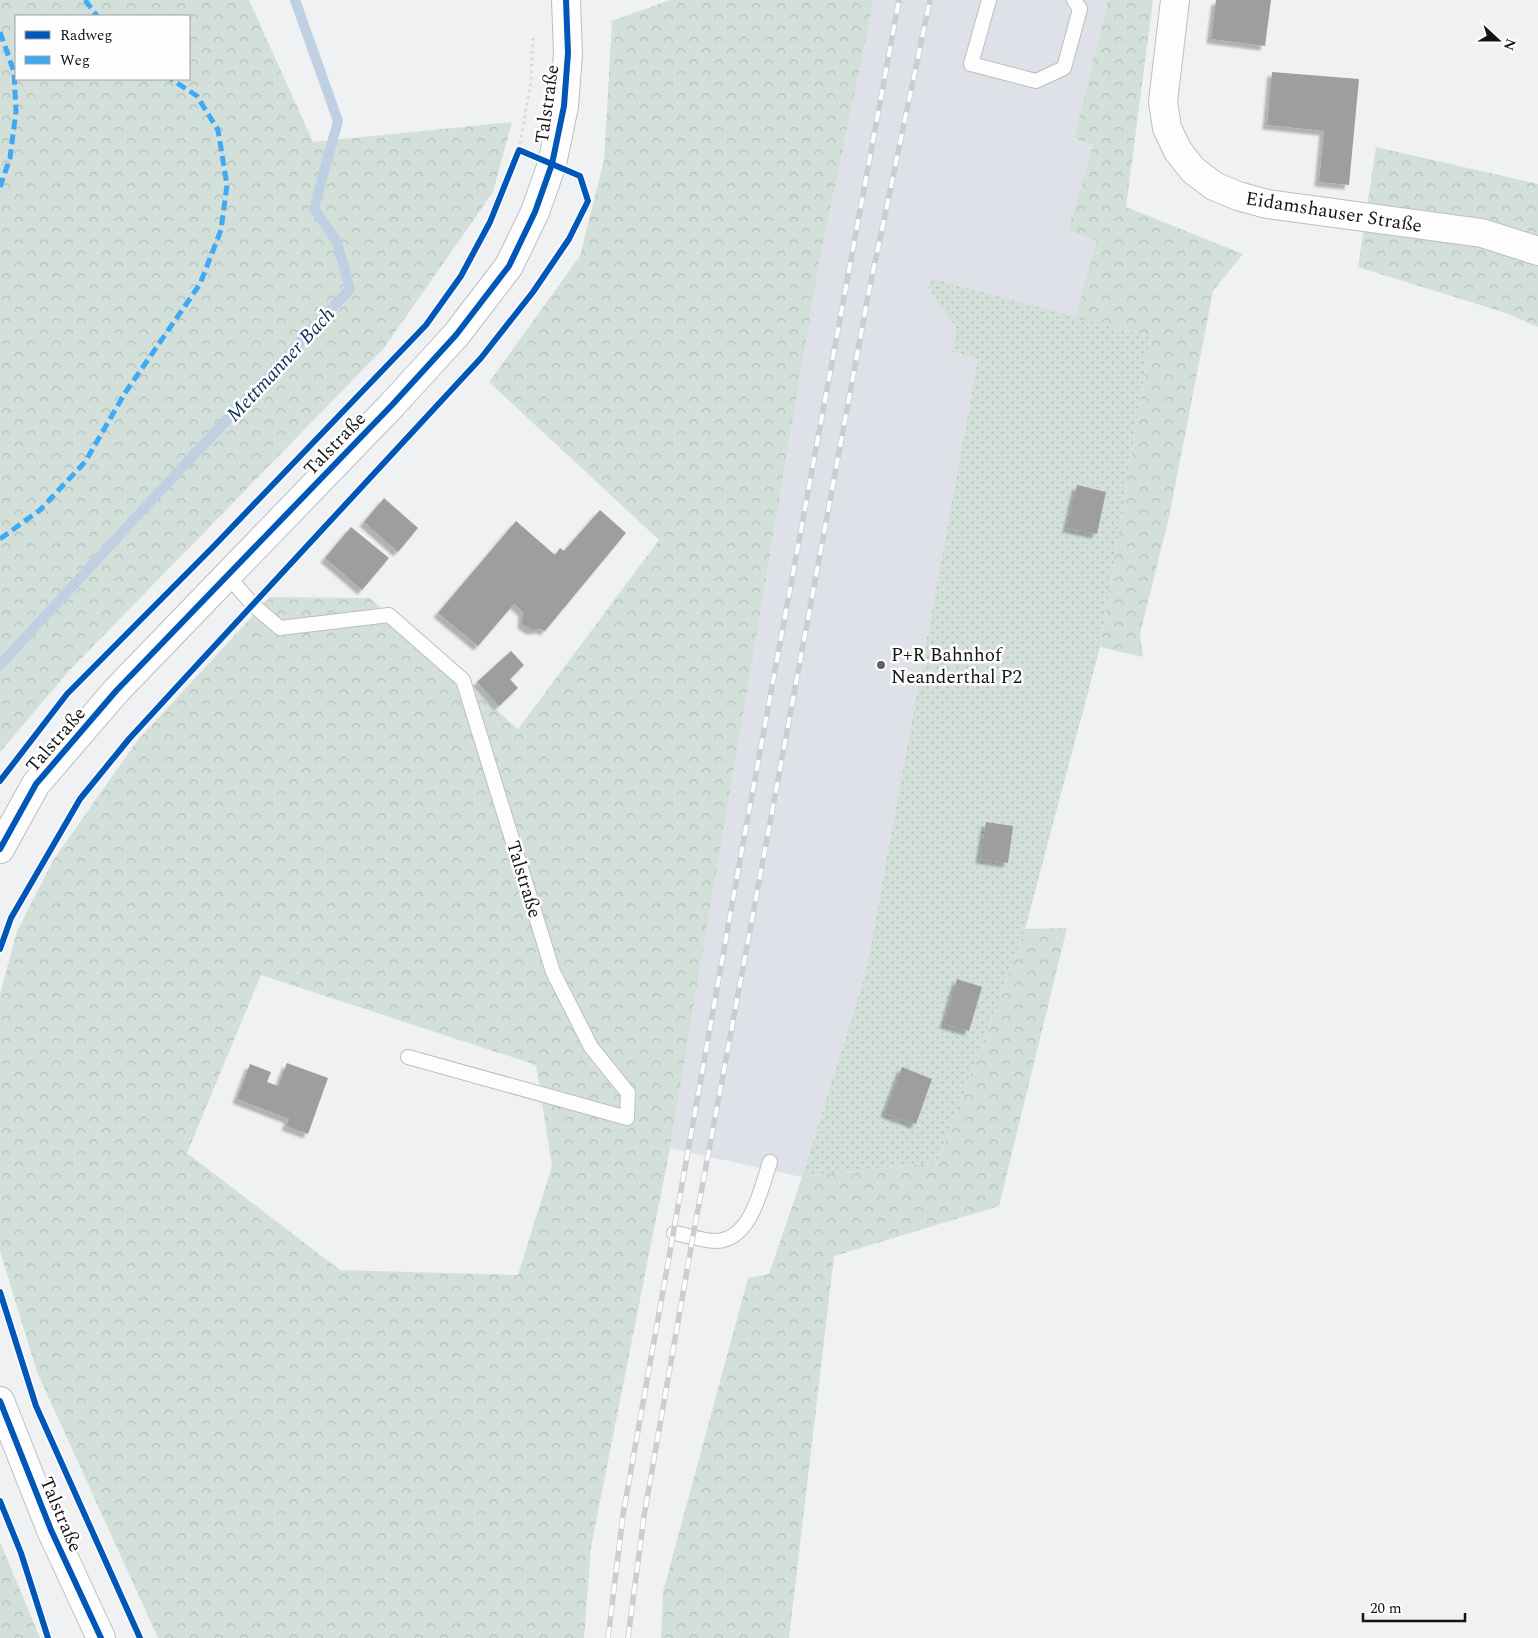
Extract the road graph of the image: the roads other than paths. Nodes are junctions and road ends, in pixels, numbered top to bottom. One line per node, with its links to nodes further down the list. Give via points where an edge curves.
1 (566, 0): 6 (main road, Talstraße, via 568,53 564,106 552,164 535,212 509,266 456,335)
2 (989, 0): 3 (lane, via 971,64 1036,81 1064,68 1080,9)
3 (1074, 0)
4 (1175, 0): 5 (main road, Eidamshauser Straße, via 1163,102 1167,128 1178,151 1193,170 1214,186 1267,204 1482,233)
5 (1538, 251)
6 (227, 575): 7 (main road, Talstraße, via 116,691 36,784); 8 (lane, Talstraße, via 253,605 280,628 389,615 464,680 554,972 591,1048 628,1093 627,1118)
7 (0, 849)
8 (408, 1057)
9 (770, 1162): 10 (lane, via 748,1222 734,1237 716,1241)
10 (674, 1233)
11 (0, 1401): 12 (main road, Talstraße, via 51,1530)
12 (101, 1638)

